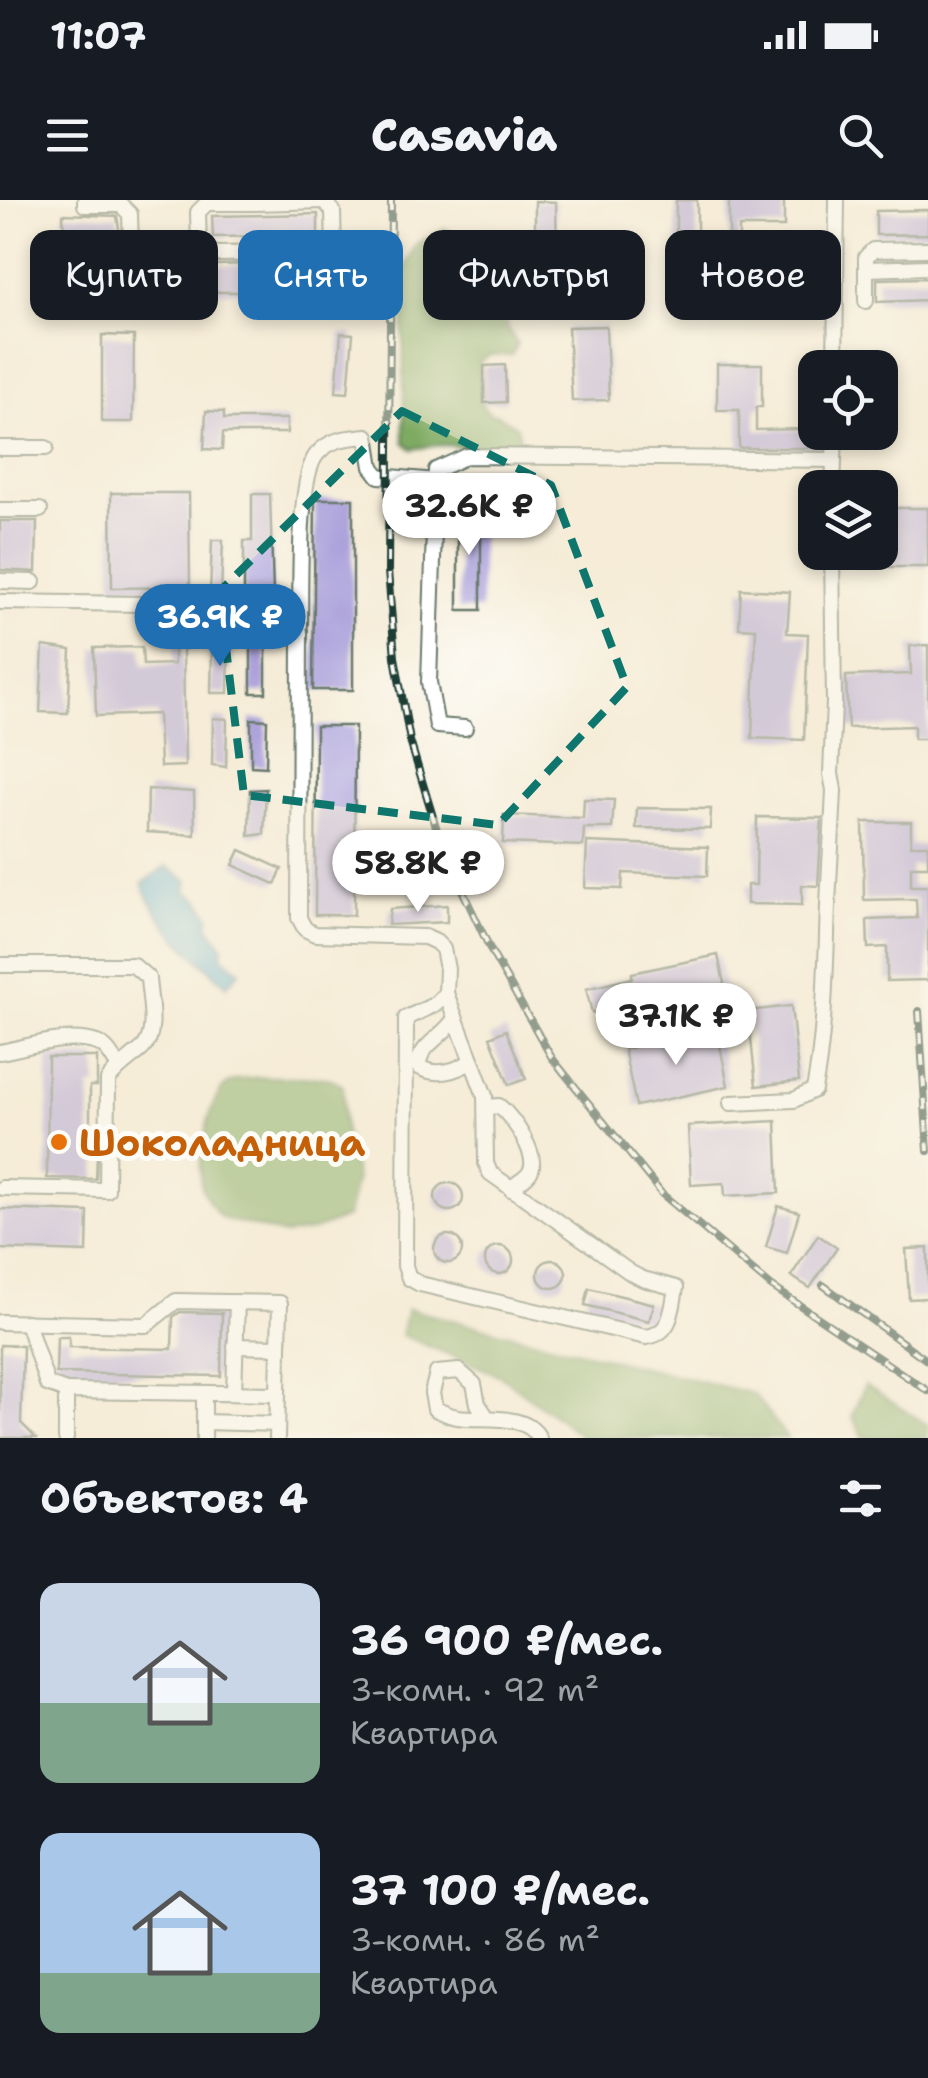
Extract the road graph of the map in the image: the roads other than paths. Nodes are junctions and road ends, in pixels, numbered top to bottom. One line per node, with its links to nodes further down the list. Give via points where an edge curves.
1 (85, 200): 4 (street, via 120,205 130,214)
2 (837, 200): 11 (street)
3 (255, 201): 5 (street, via 206,204 198,212); 6 (street, via 324,202 333,210)
4 (130, 230)
5 (199, 230)
6 (333, 230)
7 (928, 249): 9 (street, via 873,250)
8 (928, 267): 9 (street)
9 (866, 270): 10 (street)
10 (866, 302)
11 (835, 350)
12 (0, 448): 13 (street)
13 (46, 448)
14 (834, 450): 15 (street)
15 (834, 460): 16 (street); 17 (street, via 467,456 436,470)
16 (834, 470)
17 (436, 481): 24 (street, via 379,476 367,436 341,438 320,450 306,477); 25 (street, via 429,682 437,726)
18 (0, 510): 19 (street)
19 (40, 510)
20 (832, 570): 32 (street, via 834,790 821,1055 814,1090 794,1100)
21 (0, 581): 22 (street)
22 (33, 582)
23 (0, 602): 24 (street, via 276,606 293,612)
24 (300, 631): 27 (street, via 299,918 315,934 436,942 446,957)
25 (465, 728)
26 (0, 965): 31 (street, via 133,965 143,971 151,1035)
27 (446, 993): 28 (street); 35 (street, via 406,1018 409,1278 646,1337 666,1329 676,1288 632,1273)
28 (455, 1018): 30 (street); 30 (street, via 423,1049 419,1068 452,1072)
29 (0, 1052): 31 (street, via 40,1042 96,1042)
30 (472, 1061): 33 (street)
31 (118, 1066): 34 (street, via 108,1080 107,1190)
32 (731, 1103)
33 (488, 1107): 35 (street, via 486,1164); 35 (street, via 499,1106 513,1118 532,1160 527,1176)
34 (2, 1188)
35 (510, 1189)
36 (236, 1302): 38 (street, via 176,1301 146,1325); 39 (street); 40 (street, via 280,1303)
37 (0, 1322): 38 (street)
38 (27, 1322): 41 (street, via 48,1384)
39 (236, 1346): 40 (street); 43 (street)
40 (279, 1347): 44 (street)
41 (66, 1391): 42 (street); 48 (street)
42 (204, 1393): 43 (street); 46 (street)
43 (234, 1393): 44 (street)
44 (278, 1394): 47 (street)
45 (486, 1416): 49 (street, via 474,1384 459,1371 438,1373 435,1409 521,1422)
46 (204, 1430): 47 (street)
47 (277, 1431)
48 (66, 1438)
49 (540, 1438)

